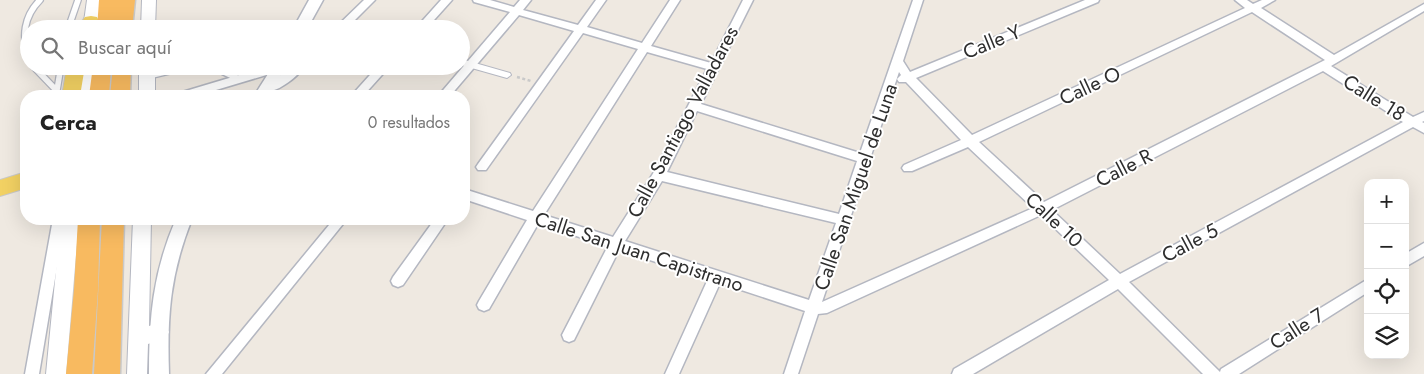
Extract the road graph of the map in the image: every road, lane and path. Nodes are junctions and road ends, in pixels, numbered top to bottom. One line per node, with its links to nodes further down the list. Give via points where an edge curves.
1 (40, 0): 23 (lane)
2 (78, 0): 24 (lane)
3 (94, 0): 25 (main road)
4 (108, 0): 26 (highway)
5 (126, 0): 27 (highway)
6 (149, 0): 28 (main road)
7 (316, 0): 29 (street)
8 (370, 0): 30 (street)
9 (447, 0): 31 (street)
10 (478, 0): 21 (street)
11 (526, 0): 21 (street)
12 (601, 0): 32 (street)
13 (676, 0): 33 (street)
14 (748, 0): 38 (street, Calle Santiago Valladares)
15 (918, 0): 35 (street, Calle San Miguel de Luna)
16 (1094, 0): 53 (street, Calle Y)
17 (1240, 0): 20 (street, Calle 18)
18 (1270, 0): 20 (street, Calle O)
19 (1420, 0): 22 (street)
20 (1254, 9): 36 (street, Calle 18); 71 (street, Calle O)
21 (518, 10): 32 (street); 34 (street)
22 (1418, 10): 36 (street, Calle R)
23 (27, 20)
24 (71, 20)
25 (93, 20)
26 (97, 20)
27 (124, 20)
28 (148, 20)
29 (305, 20)
30 (349, 20)
31 (428, 20)
32 (581, 29): 33 (street); 55 (street)
33 (646, 48): 38 (street); 78 (street)
34 (470, 59)
35 (898, 62): 53 (street, Calle 10); 56 (street, Calle San Miguel de Luna)
36 (1329, 63): 70 (street, Calle 18); 77 (street, Calle R)
37 (470, 64): 39 (street)
38 (713, 67): 69 (street, Calle Santiago Valladares)
39 (507, 74): 55 (path)
40 (42, 75): 57 (lane)
41 (61, 75): 58 (lane)
42 (71, 75): 59 (main road)
43 (85, 75): 60 (main road)
44 (101, 75): 61 (highway)
45 (121, 75): 62 (highway)
46 (147, 75): 63 (main road)
47 (230, 75): 54 (lane)
48 (253, 75): 54 (street)
49 (275, 75): 65 (street)
50 (289, 75): 66 (street)
51 (377, 75): 67 (street)
52 (458, 75): 68 (street)
53 (908, 77): 56 (street, Calle Y); 71 (street, Calle 10)
54 (239, 79): 64 (street)
55 (542, 84): 73 (street)
56 (891, 84): 72 (street, Calle San Miguel de Luna)
57 (57, 90)
58 (61, 90)
59 (63, 90)
60 (83, 90)
61 (100, 90)
62 (120, 90)
63 (147, 90)
64 (203, 90)
65 (265, 90)
66 (267, 90)
67 (363, 90)
68 (448, 90)
69 (694, 106): 72 (street); 75 (street, Calle Santiago Valladares)
70 (1420, 122): 93 (street, Calle 5)
71 (970, 141): 74 (street, Calle O); 77 (street, Calle 10)
72 (864, 159): 79 (street, Calle San Miguel de Luna)
73 (482, 167)
74 (908, 168)
75 (658, 175): 79 (street); 88 (street, Calle Santiago Valladares)
76 (470, 196): 78 (street, Calle San Juan Capistrano)
77 (1042, 209): 93 (street, Calle 10); 96 (street, Calle R, via 831,306)
78 (535, 218): 88 (street, Calle San Juan Capistrano); 95 (street)
79 (844, 220): 96 (street, Calle San Miguel de Luna)
80 (58, 225): 100 (street)
81 (69, 225): 101 (main road)
82 (89, 225): 102 (highway)
83 (114, 225): 103 (highway)
84 (142, 225): 99 (main road)
85 (181, 225): 97 (street, via 165,266 158,310)
86 (336, 225): 106 (street)
87 (438, 225): 92 (street)
88 (616, 244): 91 (street, Calle San Juan Capistrano); 98 (street, Calle Santiago Valladares)
89 (1424, 249): 90 (street)
90 (1409, 258)
91 (716, 276): 96 (street, Calle San Juan Capistrano); 107 (street)
92 (398, 281)
93 (1120, 281): 109 (street, Calle 5); 110 (street, Calle 10)
94 (1364, 288): 111 (street, Calle 7)
95 (484, 305)
96 (814, 308): 108 (street, Calle San Miguel de Luna)
97 (159, 332): 99 (main road); 105 (street)
98 (569, 335)
99 (139, 338): 104 (main road)
100 (32, 374)
101 (56, 374)
102 (79, 374)
103 (107, 374)
104 (137, 374)
105 (159, 374)
106 (213, 374)
107 (672, 374)
108 (791, 374)
109 (959, 374)
110 (1213, 374)
111 (1226, 374)

